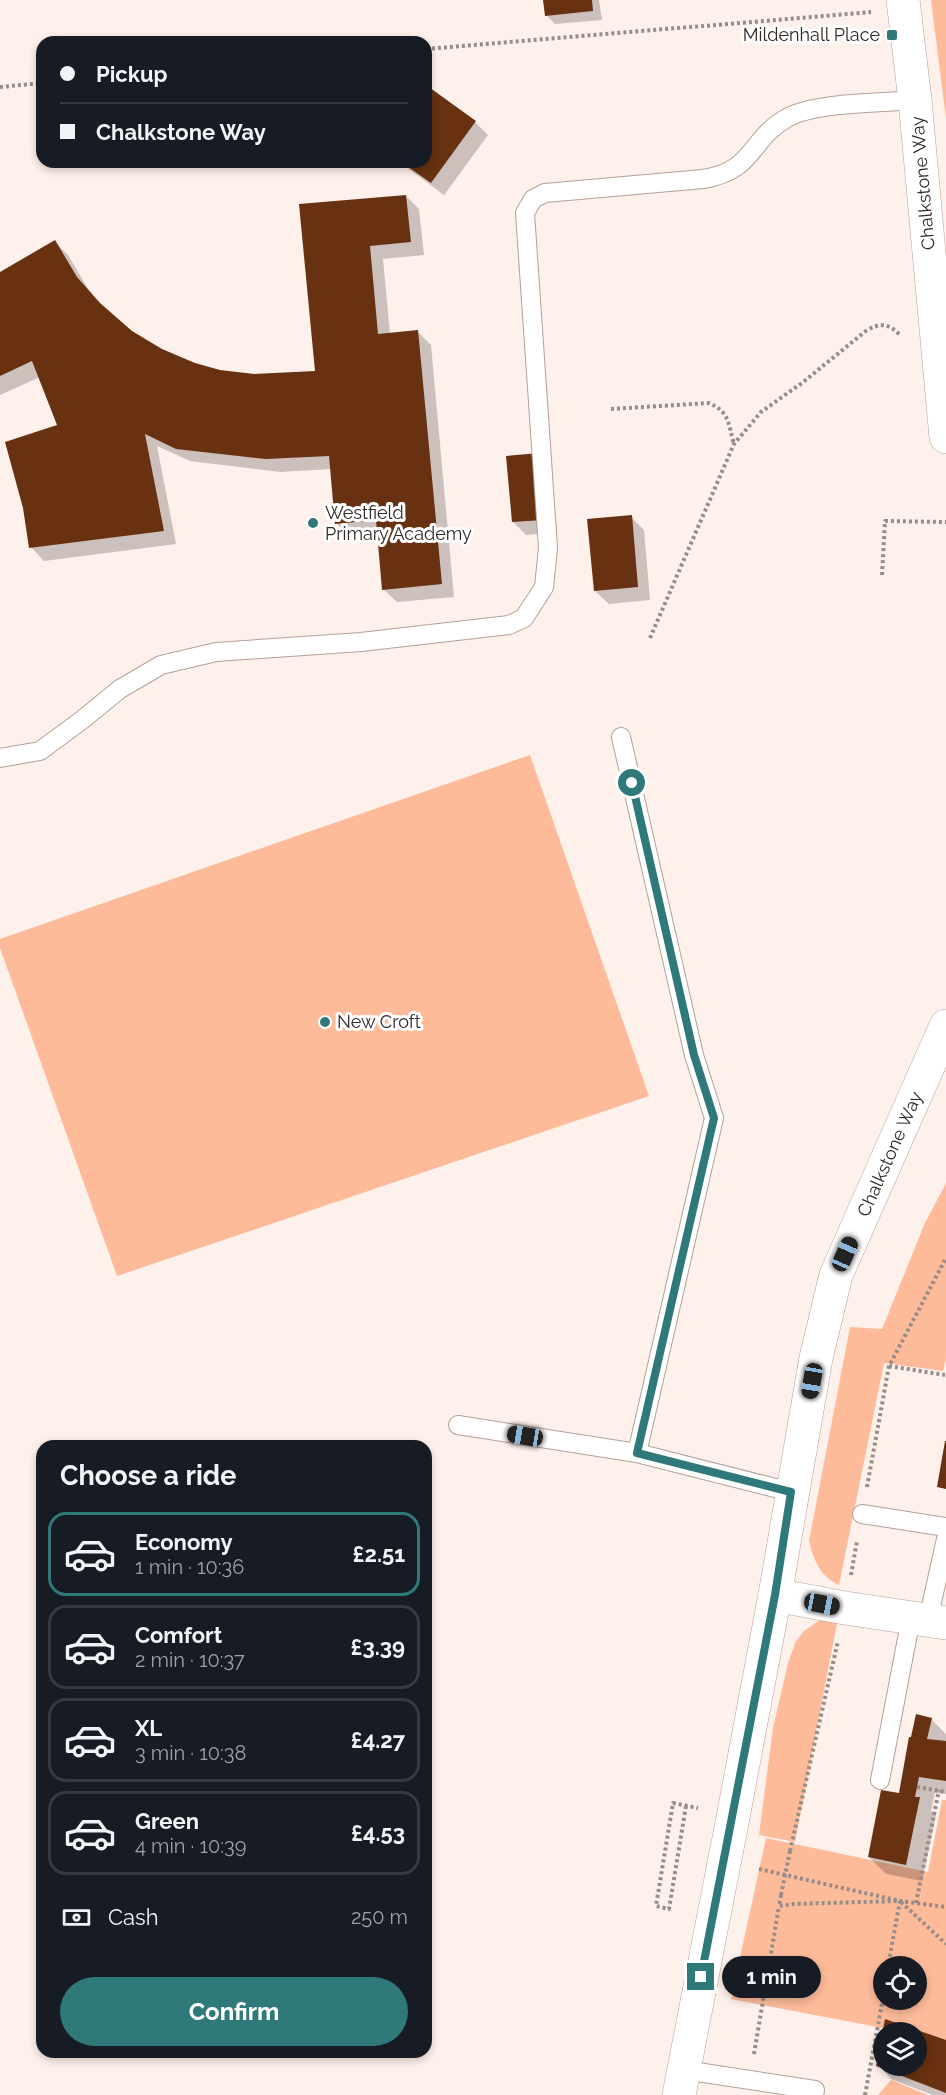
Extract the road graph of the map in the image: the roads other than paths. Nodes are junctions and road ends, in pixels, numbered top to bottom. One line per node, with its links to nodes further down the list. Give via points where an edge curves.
1 (904, 5): 2 (street, Chalkstone Way)
2 (915, 100): 3 (street, Chalkstone Way); 6 (lane, via 841,106 786,118 766,134 742,163 723,175 544,193 533,199 525,213 548,548 544,587 524,618 509,625 361,642 216,652 161,665 120,689 40,751)
3 (938, 263): 4 (street, Chalkstone Way)
4 (946, 437)
5 (621, 737): 9 (lane, via 694,1055 714,1118)
6 (0, 758)
7 (946, 1026): 10 (street, Chalkstone Way, via 836,1275)
8 (458, 1425): 9 (lane)
9 (637, 1453): 10 (lane)
10 (791, 1492): 14 (street, Chalkstone Way)
11 (862, 1514): 12 (lane)
12 (946, 1527)
13 (946, 1539): 15 (lane)
14 (775, 1595): 15 (street); 17 (street, Chalkstone Way, bridge)
15 (928, 1620): 16 (lane)
16 (880, 1780)
17 (682, 2082): 18 (lane, via 749,2080 815,2090)
18 (814, 2095)

